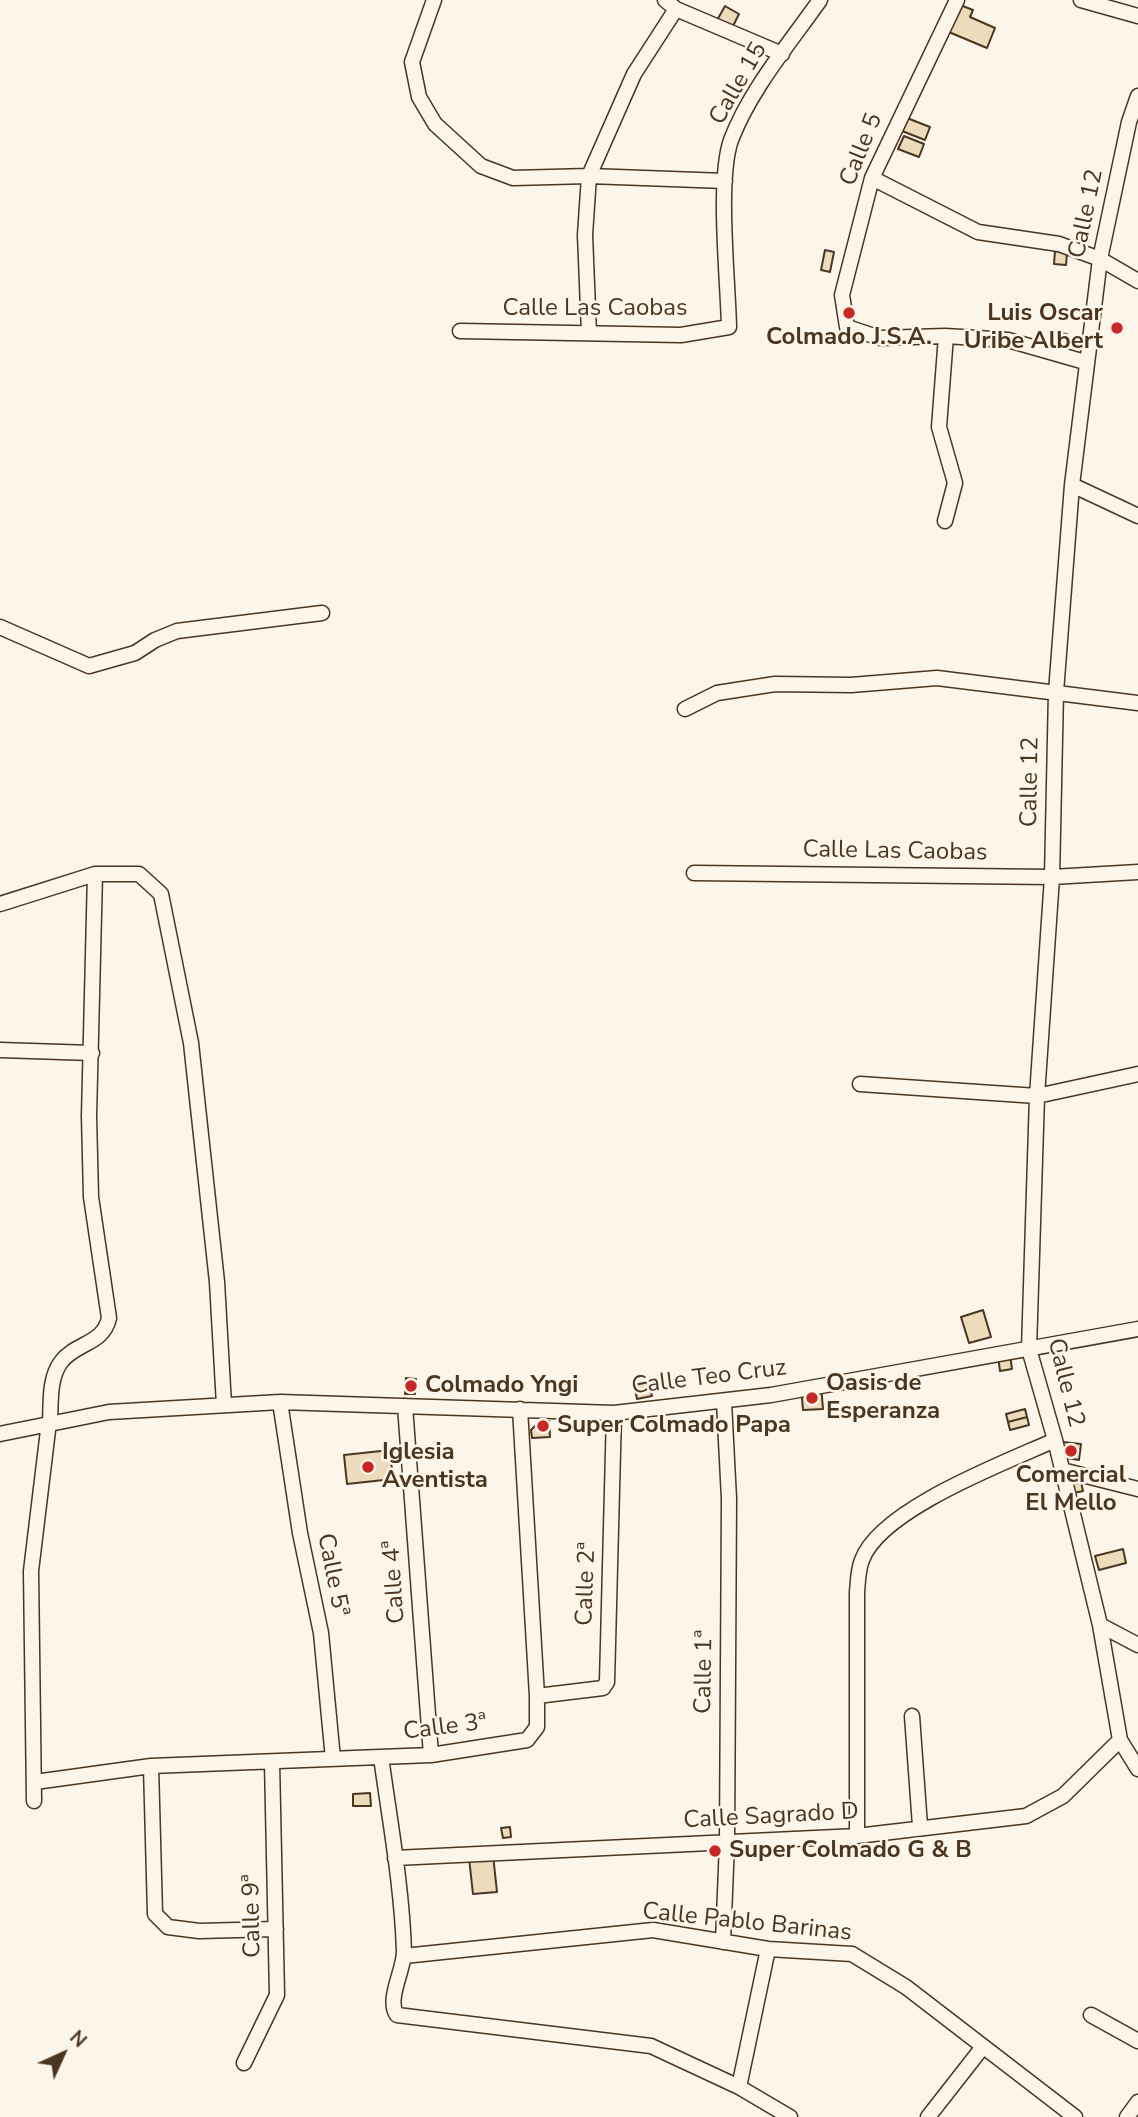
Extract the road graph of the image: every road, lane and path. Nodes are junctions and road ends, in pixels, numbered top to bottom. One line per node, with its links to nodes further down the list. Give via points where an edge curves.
1 (434, 0): 9 (street, via 412,62 419,97 435,124 481,166 513,178)
2 (820, 0): 7 (street, Calle 15)
3 (957, 0): 10 (street, Calle 5)
4 (1082, 0): 6 (street)
5 (671, 5): 7 (street); 9 (street, via 634,74)
6 (1138, 16)
7 (782, 54): 11 (street, Calle 15, via 731,141)
8 (1138, 96): 12 (street, Calle 12)
9 (589, 176): 11 (street); 16 (street, via 585,234)
10 (872, 178): 12 (street, via 978,232 1059,244); 17 (street, Calle 5, via 842,295 847,327 880,338)
11 (725, 181): 14 (street, Calle 15)
12 (1100, 259): 13 (street); 18 (street, Calle 12)
13 (1138, 281)
14 (730, 327): 16 (street, Calle Las Caobas, via 681,335)
15 (460, 331): 16 (street, Calle Las Caobas)
16 (589, 333)
17 (946, 336): 18 (street, via 1008,340); 21 (street, via 939,426 955,483)
18 (1085, 362): 19 (street, Calle 12)
19 (1072, 485): 20 (street); 24 (street, Calle 12)
20 (1138, 516)
21 (945, 521)
22 (322, 613): 23 (street, via 177,631 135,653 89,666)
23 (0, 627)
24 (1056, 692): 25 (street); 26 (street, via 937,678 851,685 775,684 717,693); 30 (street, Calle 12)
25 (1138, 703)
26 (685, 709)
27 (1138, 872): 30 (street, Calle Las Caobas)
28 (694, 873): 30 (street, Calle Las Caobas)
29 (95, 874): 31 (street); 33 (street); 41 (street, via 139,874 161,894 170,929 191,1043 217,1282)
30 (1052, 877): 36 (street, Calle 12)
31 (0, 904)
32 (0, 1050): 33 (street)
33 (92, 1053): 45 (street, via 91,1197 109,1318 102,1336 62,1361 53,1385)
34 (1138, 1074): 36 (street)
35 (860, 1084): 36 (street)
36 (1037, 1096): 38 (street, Calle 12)
37 (1138, 1329): 38 (street, Calle Teo Cruz)
38 (1028, 1349): 40 (street, Calle Teo Cruz); 47 (street, Calle 12)
39 (280, 1402): 41 (street, Calle Teo Cruz); 42 (street, Calle Teo Cruz); 57 (street, Calle 5ª, via 321,1633)
40 (723, 1402): 44 (street, Calle Teo Cruz); 65 (street, Calle 1ª, via 729,1499)
41 (224, 1405): 45 (street, Calle Teo Cruz, via 108,1412)
42 (405, 1406): 43 (street, Calle Teo Cruz); 55 (street, Calle 4ª)
43 (520, 1409): 44 (street, Calle Teo Cruz); 52 (street, Calle 3ª)
44 (614, 1413): 52 (street, Calle 2ª, via 607,1682 603,1688)
45 (49, 1422): 46 (street, Calle Teo Cruz); 61 (street, via 31,1572)
46 (0, 1434)
47 (1055, 1440): 48 (street, Calle 12); 64 (street, via 929,1499 874,1539 862,1559 857,1592)
48 (1062, 1470): 49 (street); 50 (street, Calle 12)
49 (1138, 1489)
50 (1100, 1625): 51 (street); 54 (street, Calle 12)
51 (1138, 1645)
52 (537, 1696): 55 (street, Calle 3ª, via 537,1727 527,1740)
53 (912, 1716): 63 (street)
54 (1120, 1740): 60 (street); 63 (street, Calle Sagrado D, via 1045,1809 1026,1816)
55 (431, 1755): 56 (street, Calle 3ª)
56 (381, 1757): 57 (street, Calle 3ª); 66 (street)
57 (333, 1759): 58 (street, Calle 3ª)
58 (272, 1762): 59 (street, Calle 3ª); 67 (street, Calle 9ª)
59 (151, 1766): 61 (street, Calle 3ª); 67 (street, via 155,1914 168,1927 199,1931)
60 (1138, 1769)
61 (35, 1782): 62 (street)
62 (34, 1801)
63 (920, 1826): 64 (street, Calle Sagrado D)
64 (858, 1836): 65 (street, Calle Sagrado D)
65 (727, 1843): 66 (street, Calle Sagrado D); 68 (street, Calle 1ª)
66 (395, 1858): 70 (street)
67 (276, 1929): 74 (street, Calle 9ª, via 277,1996)
68 (723, 1942): 69 (street, Calle Pablo Barinas); 70 (street, Calle Pablo Barinas, via 653,1930)
69 (768, 1949): 73 (street, Calle Pablo Barinas, via 852,1954 906,1987); 75 (street)
70 (404, 1956): 75 (street, via 394,2010 397,2015 651,2046)
71 (1091, 2015): 72 (street)
72 (1138, 2041)
73 (982, 2048): 78 (street); 79 (street, Calle Pablo Barinas)
74 (244, 2063)
75 (739, 2087): 77 (street)
76 (1138, 2102): 80 (street)
77 (790, 2117)
78 (928, 2117)
79 (1075, 2117)
80 (1127, 2117)

